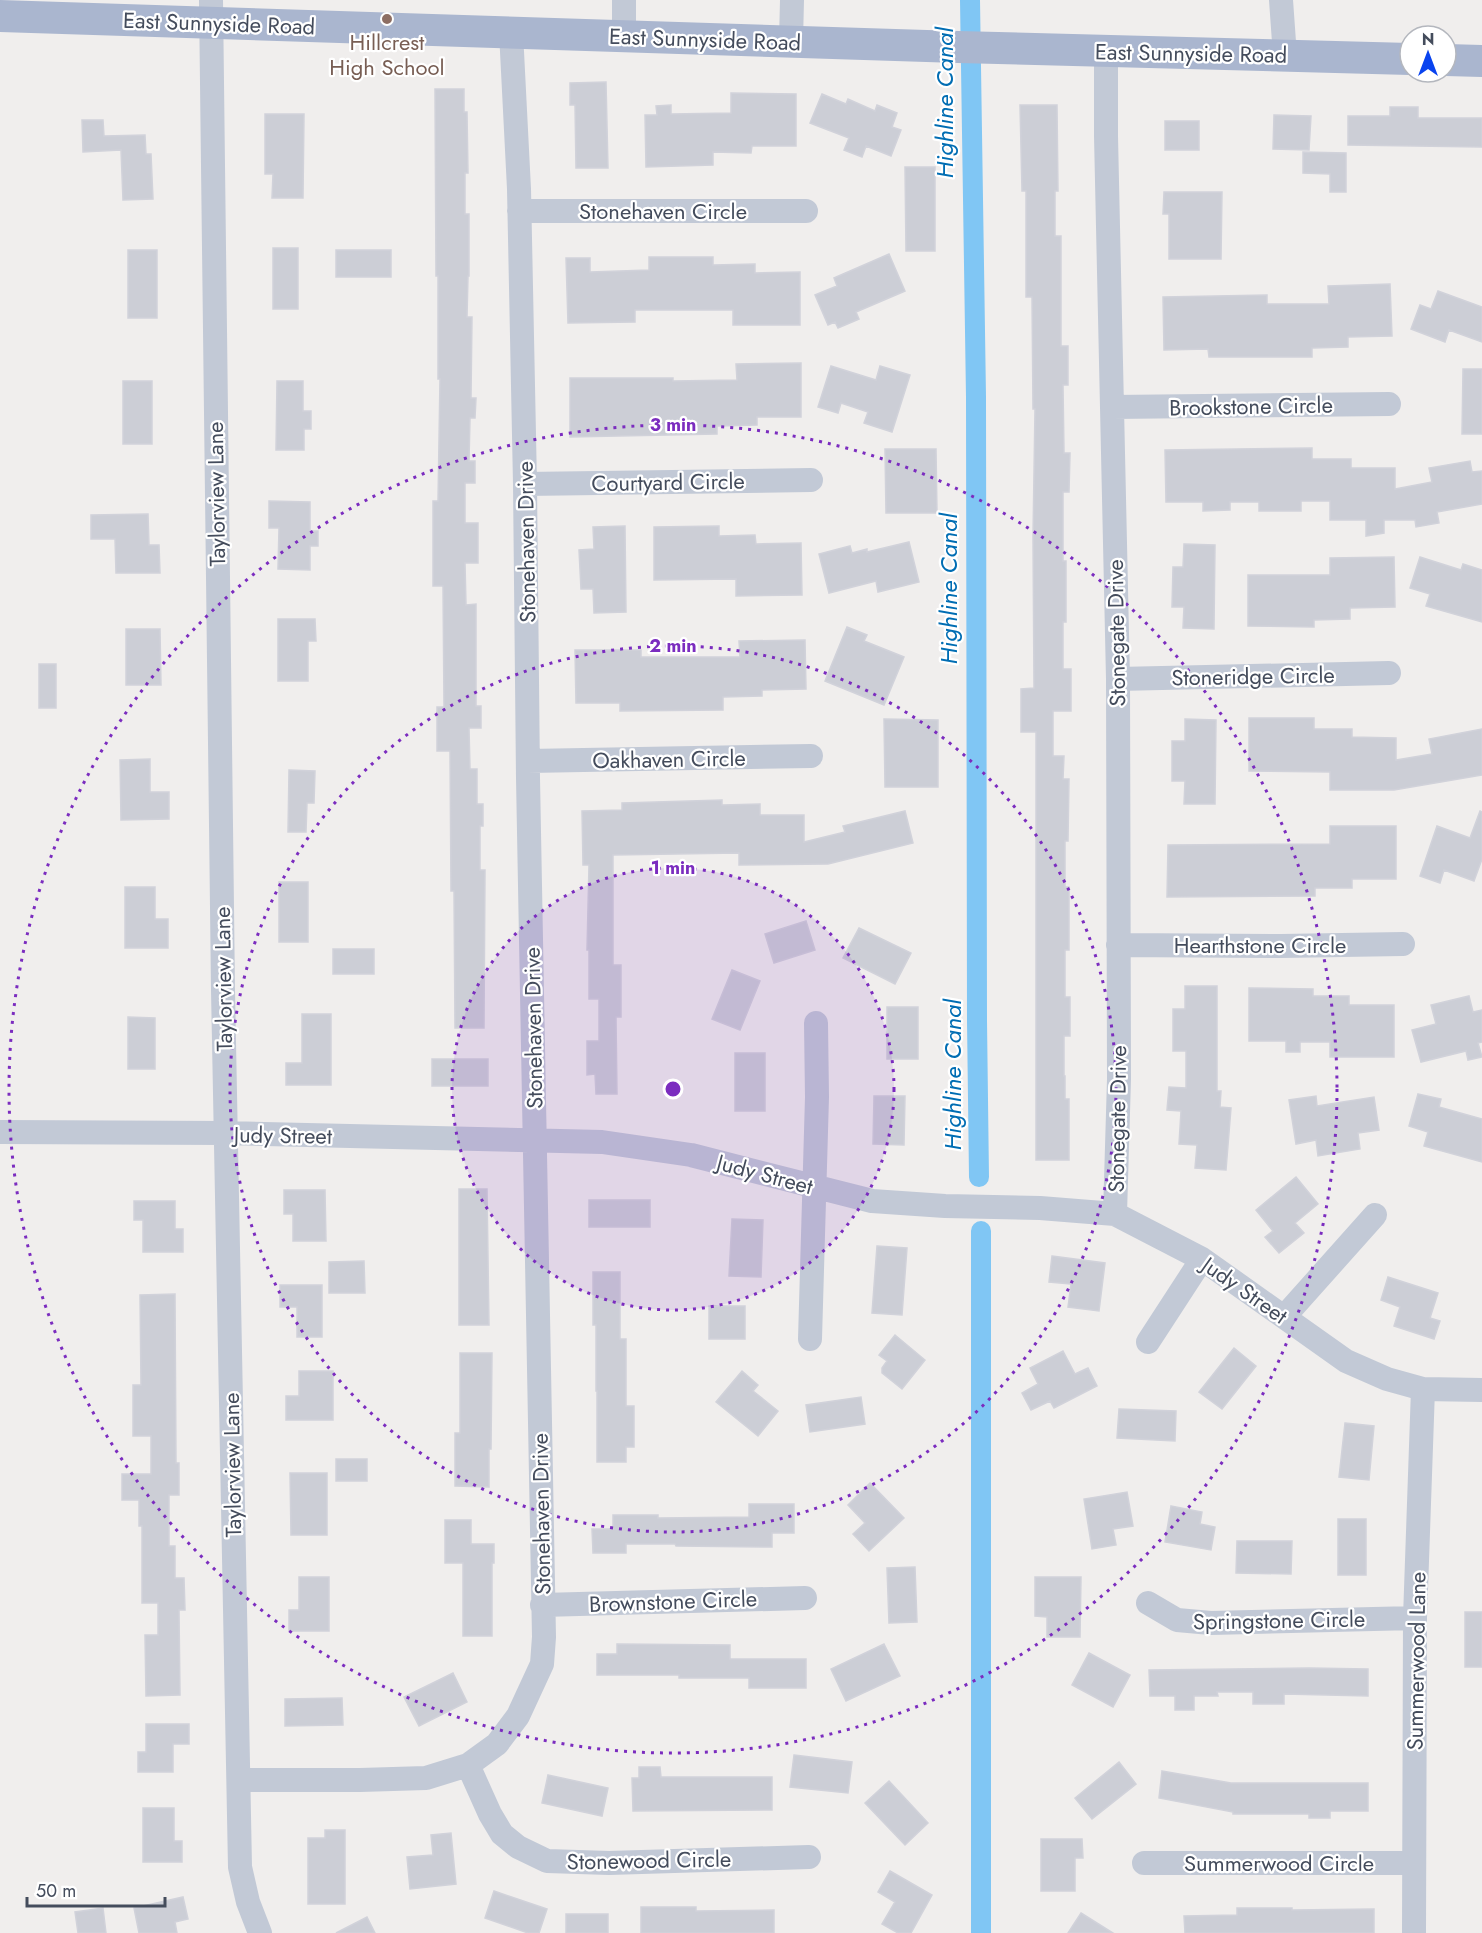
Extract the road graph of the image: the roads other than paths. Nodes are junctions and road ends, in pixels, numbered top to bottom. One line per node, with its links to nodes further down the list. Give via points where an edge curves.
1 (624, 0): 7 (street)
2 (792, 0): 8 (street)
3 (1281, 0): 10 (street)
4 (211, 11): 5 (main road, East Sunnyside Road); 6 (main road, East Sunnyside Road); 28 (street, Taylorview Lane)
5 (0, 16)
6 (511, 32): 7 (main road, East Sunnyside Road); 14 (street, Stonehaven Drive)
7 (624, 36): 8 (main road, East Sunnyside Road)
8 (791, 41): 9 (main road, East Sunnyside Road)
9 (1106, 51): 10 (main road, East Sunnyside Road); 17 (street, Stonegate Drive)
10 (1285, 56): 11 (main road, East Sunnyside Road)
11 (1398, 59)
12 (1458, 60): 13 (main road)
13 (1482, 61)
14 (519, 211): 15 (street, Stonehaven Circle); 19 (street, Stonehaven Drive)
15 (806, 211)
16 (1389, 404): 17 (street, Brookstone Circle)
17 (1113, 407): 21 (street, Stonegate Drive)
18 (811, 480): 19 (street, Courtyard Circle)
19 (525, 484): 23 (street, Stonehaven Drive)
20 (1389, 673): 21 (street, Stoneridge Circle)
21 (1118, 679): 25 (street, Stonegate Drive)
22 (811, 756): 23 (street, Oakhaven Circle)
23 (528, 761): 29 (street, Stonehaven Drive)
24 (1403, 944): 25 (street, Hearthstone Circle)
25 (1118, 945): 31 (street, Stonegate Drive)
26 (816, 1023): 30 (street)
27 (0, 1132): 28 (street, Judy Street)
28 (225, 1133): 29 (street, Judy Street); 44 (street, Taylorview Lane)
29 (535, 1141): 30 (street, Judy Street, via 602,1142 692,1155); 41 (street, Stonehaven Drive)
30 (815, 1188): 31 (street, Judy Street, via 872,1201); 35 (street)
31 (1115, 1214): 33 (street, Judy Street)
32 (1376, 1215): 34 (street)
33 (1202, 1260): 34 (street, Judy Street); 36 (street)
34 (1284, 1317): 37 (street, Judy Street, via 1346,1361)
35 (810, 1339)
36 (1148, 1342)
37 (1423, 1389): 38 (street, Judy Street); 42 (street, Summerwood Lane)
38 (1482, 1390)
39 (805, 1598): 41 (street, Brownstone Circle)
40 (1148, 1603): 42 (street, Springstone Circle, via 1178,1620 1211,1623)
41 (542, 1605): 43 (street, Stonehaven Drive, via 542,1664 518,1716 497,1744)
42 (1415, 1618): 47 (street, Summerwood Lane)
43 (468, 1765): 44 (street, Stonehaven Drive, via 426,1778); 45 (street, Stonewood Circle, via 502,1834 546,1861)
44 (239, 1780): 48 (street, Taylorview Lane, via 240,1867)
45 (808, 1857)
46 (1144, 1863): 47 (street, Summerwood Circle)
47 (1414, 1863): 49 (street, Summerwood Lane)
48 (260, 1933)
49 (1414, 1933)

